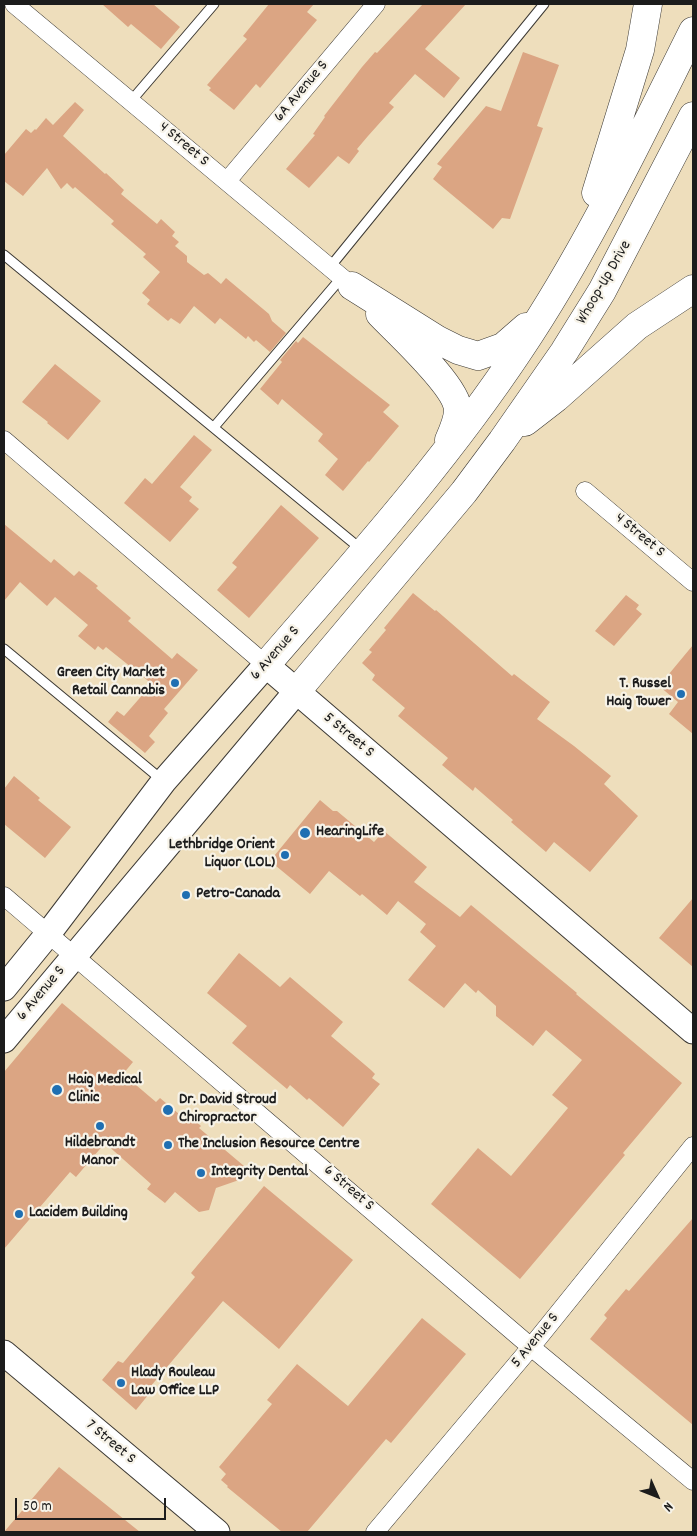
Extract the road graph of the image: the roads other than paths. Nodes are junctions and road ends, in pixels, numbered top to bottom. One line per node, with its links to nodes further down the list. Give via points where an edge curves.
1 (214, 4): 7 (lane)
2 (376, 4): 9 (street, 6A Avenue S)
3 (544, 4): 12 (lane)
4 (648, 4): 11 (highway, via 640,50)
5 (21, 6): 7 (street, 4 Street S)
6 (693, 31): 11 (highway)
7 (131, 101): 9 (street, 4 Street S)
8 (693, 116): 17 (highway, Whoop-Up Drive, via 602,291)
9 (226, 181): 12 (street, 4 Street S)
10 (4, 255): 15 (lane)
11 (577, 256): 14 (highway)
12 (342, 277): 14 (highway, via 438,340 478,356 503,347); 15 (lane); 18 (highway, via 417,352 453,394 458,409)
13 (693, 289): 17 (highway, via 638,326 556,398)
14 (541, 315): 18 (highway, 6 Avenue S, via 499,380)
15 (214, 428): 20 (lane)
16 (4, 440): 23 (street, 5 Street S)
17 (502, 440): 24 (highway, 6 Avenue S, via 464,492)
18 (444, 453): 20 (highway, 6 Avenue S)
19 (585, 490): 21 (street, 4 Street S)
20 (364, 552): 23 (highway, 6 Avenue S)
21 (693, 582)
22 (4, 649): 25 (lane)
23 (266, 665): 24 (main road, 5 Street S); 25 (main road, 6 Avenue S)
24 (296, 692): 28 (main road, 6 Avenue S); 30 (main road, 5 Street S)
25 (164, 781): 27 (main road, 6 Avenue S)
26 (4, 896): 27 (street, 6 Street S)
27 (48, 934): 28 (street, 6 Street S); 29 (main road, 6 Avenue S)
28 (74, 955): 31 (main road, 6 Avenue S); 33 (street, 6 Street S)
29 (4, 988)
30 (693, 1031)
31 (4, 1040)
32 (693, 1146): 33 (street, 5 Avenue S)
33 (532, 1347): 35 (street, 6 Street S); 37 (street, 5 Avenue S)
34 (4, 1353): 36 (main road, 7 Street S)
35 (693, 1481)
36 (217, 1532)
37 (375, 1532)

